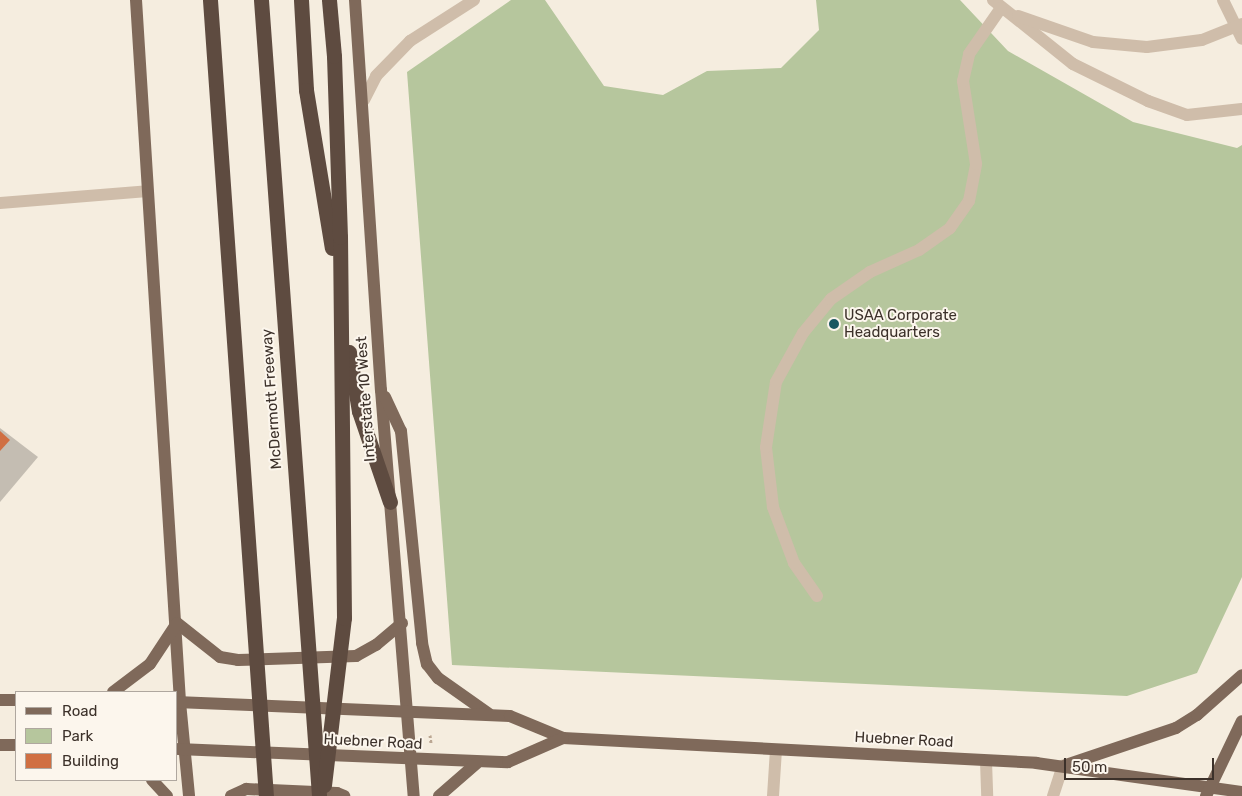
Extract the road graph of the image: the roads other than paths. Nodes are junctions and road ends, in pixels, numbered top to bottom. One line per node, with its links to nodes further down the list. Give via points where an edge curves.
1 (136, 0): 14 (main road)
2 (210, 0): 45 (highway)
3 (261, 0): 46 (highway, McDermott Freeway)
4 (300, 0): 17 (highway, via 306,90 359,412)
5 (329, 0): 47 (highway, via 334,56 338,203 344,618)
6 (355, 0): 12 (main road, Interstate 10 West)
7 (474, 0): 12 (lane, via 410,41 376,76)
8 (1223, 0): 10 (lane)
9 (997, 4): 10 (lane, via 1092,42 1147,48 1202,40); 13 (lane, via 1073,64 1148,101 1187,115); 18 (lane, via 969,54 963,81 976,164 969,201 950,228 919,250 870,272 832,298 803,333 776,382 766,447 773,507 794,563)
10 (1238, 26): 11 (lane)
11 (1242, 39)
12 (364, 100): 16 (main road, Interstate 10 West)
13 (1242, 109)
14 (148, 191): 15 (lane); 19 (main road)
15 (0, 203)
16 (381, 390): 17 (main road, Interstate 10 West); 28 (main road, via 401,431 422,643 427,664 438,678)
17 (390, 502): 20 (main road, Interstate 10 West)
18 (817, 596)
19 (177, 623): 20 (main road, via 220,657 238,660 356,656 376,645); 22 (main road, via 150,664); 23 (main road)
20 (402, 623): 27 (main road, Interstate 10 West)
21 (1242, 675): 38 (main road, via 1197,715 1176,728)
22 (114, 691)
23 (178, 691)
24 (0, 700): 25 (main road)
25 (15, 700)
26 (178, 702): 27 (main road, Huebner Road); 33 (main road)
27 (409, 710): 28 (main road, Huebner Road); 35 (main road, Interstate 10 West)
28 (491, 715): 30 (main road, Huebner Road, via 510,716)
29 (1242, 721): 40 (main road)
30 (563, 738): 34 (main road, Huebner Road); 37 (main road, Huebner Road, via 508,762)
31 (0, 745): 32 (main road)
32 (15, 746)
33 (181, 750): 35 (main road, Huebner Road); 43 (main road)
34 (776, 750): 36 (main road, Huebner Road); 51 (lane)
35 (410, 761): 37 (main road, Huebner Road); 49 (main road, Interstate 10 West)
36 (986, 761): 38 (main road, Huebner Road); 52 (lane)
37 (477, 763): 50 (main road)
38 (1063, 766): 40 (main road, Huebner Road); 53 (lane)
39 (153, 781): 42 (main road)
40 (1208, 792): 41 (main road, Huebner Road)
41 (1242, 792)
42 (167, 796)
43 (189, 796)
44 (231, 796): 48 (main road, via 246,789)
45 (266, 796)
46 (319, 796)
47 (323, 796)
48 (344, 796)
49 (414, 796)
50 (439, 796)
51 (773, 796)
52 (987, 796)
53 (1053, 796)

